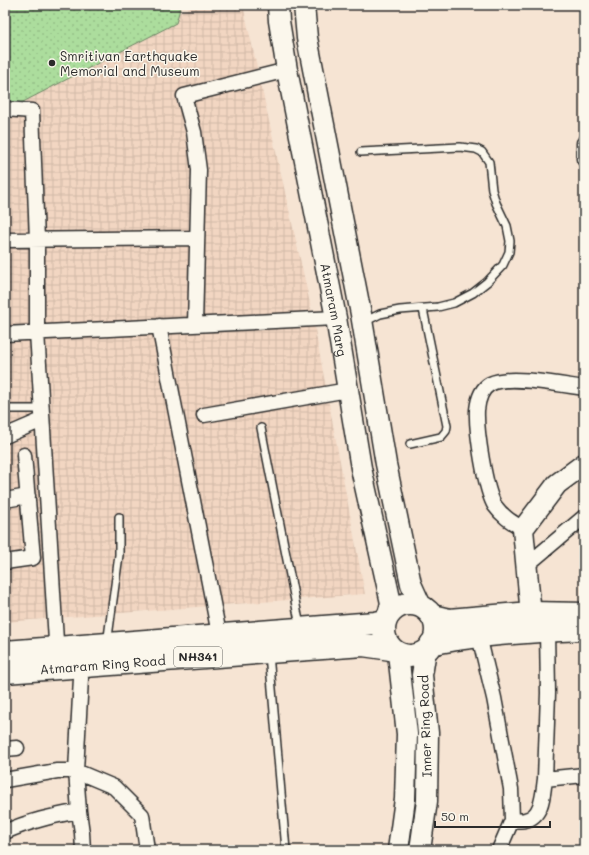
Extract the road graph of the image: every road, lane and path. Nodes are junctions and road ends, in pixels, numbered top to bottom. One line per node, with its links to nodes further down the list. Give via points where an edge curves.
1 (278, 5): 3 (main road, Atmaram Marg)
2 (304, 5): 13 (main road, Atmaram Marg, via 308,46)
3 (287, 70): 8 (street, via 184,96 194,132 199,170); 12 (main road, Atmaram Marg)
4 (5, 109): 10 (street, via 32,111)
5 (584, 143): 7 (street)
6 (361, 152): 11 (lane, via 466,147 482,152 489,162 492,190 507,226 509,252 503,265 473,292 454,303)
7 (584, 159)
8 (197, 238): 10 (street); 14 (street)
9 (5, 240): 10 (street)
10 (36, 240): 16 (street)
11 (423, 309): 13 (lane, via 380,314); 25 (lane, via 446,431 441,437)
12 (336, 318): 14 (street); 19 (main road, Atmaram Marg)
13 (362, 323): 36 (main road, Atmaram Marg, via 410,584)
14 (195, 325): 15 (street)
15 (159, 326): 16 (street); 39 (street)
16 (37, 332): 17 (street); 21 (street)
17 (5, 334)
18 (584, 388): 32 (street, via 534,381 498,380 484,389 480,397 477,411 480,453 487,484 494,504 504,517)
19 (348, 390): 22 (street); 38 (main road, Atmaram Marg, via 361,468 391,603)
20 (5, 409): 21 (lane)
21 (42, 414): 24 (street); 45 (street)
22 (204, 415)
23 (261, 428): 40 (lane)
24 (5, 436)
25 (410, 444)
26 (24, 455): 28 (street)
27 (584, 464): 32 (main road, via 557,484)
28 (28, 496): 29 (street); 33 (street, via 33,558)
29 (5, 500)
30 (119, 517): 44 (lane, via 119,555)
31 (584, 517): 34 (street)
32 (523, 529): 34 (main road)
33 (5, 562)
34 (527, 565): 35 (main road)
35 (530, 604)
36 (427, 611): 37 (highway, NH341, via 449,620 531,613); 38 (highway, NH341, via 407,604 393,609); 46 (highway, via 436,630 435,638)
37 (584, 614)
38 (387, 618): 40 (highway, Atmaram Ring Road / NH341, via 376,623); 47 (highway, via 384,636)
39 (218, 629)
40 (300, 629): 48 (highway, Atmaram Ring Road / NH341)
41 (584, 629): 42 (highway, NH341)
42 (546, 630): 43 (highway, NH341); 54 (street, via 548,693)
43 (479, 636): 46 (highway, NH341, via 448,639); 57 (street, via 511,789)
44 (108, 637)
45 (56, 641)
46 (429, 647): 47 (highway, NH341, via 412,656); 63 (main road, Inner Ring Road, via 422,675 428,733 427,801)
47 (394, 651): 49 (highway, Atmaram Ring Road / NH341, via 363,645); 62 (main road, Inner Ring Road, via 407,734 405,799)
48 (5, 652)
49 (268, 652): 50 (highway, Atmaram Ring Road / NH341); 61 (lane)
50 (5, 672)
51 (81, 678): 52 (street)
52 (76, 771): 55 (street, via 57,771); 56 (street); 60 (street, via 114,787 142,815)
53 (584, 775): 54 (street)
54 (545, 779): 57 (street, via 538,812 526,820)
55 (5, 780)
56 (79, 811): 58 (street, via 51,816); 59 (street)
57 (512, 820): 64 (street)
58 (5, 832)
59 (83, 850)
60 (147, 850)
61 (286, 850)
62 (398, 850)
63 (420, 850)
64 (499, 850)

